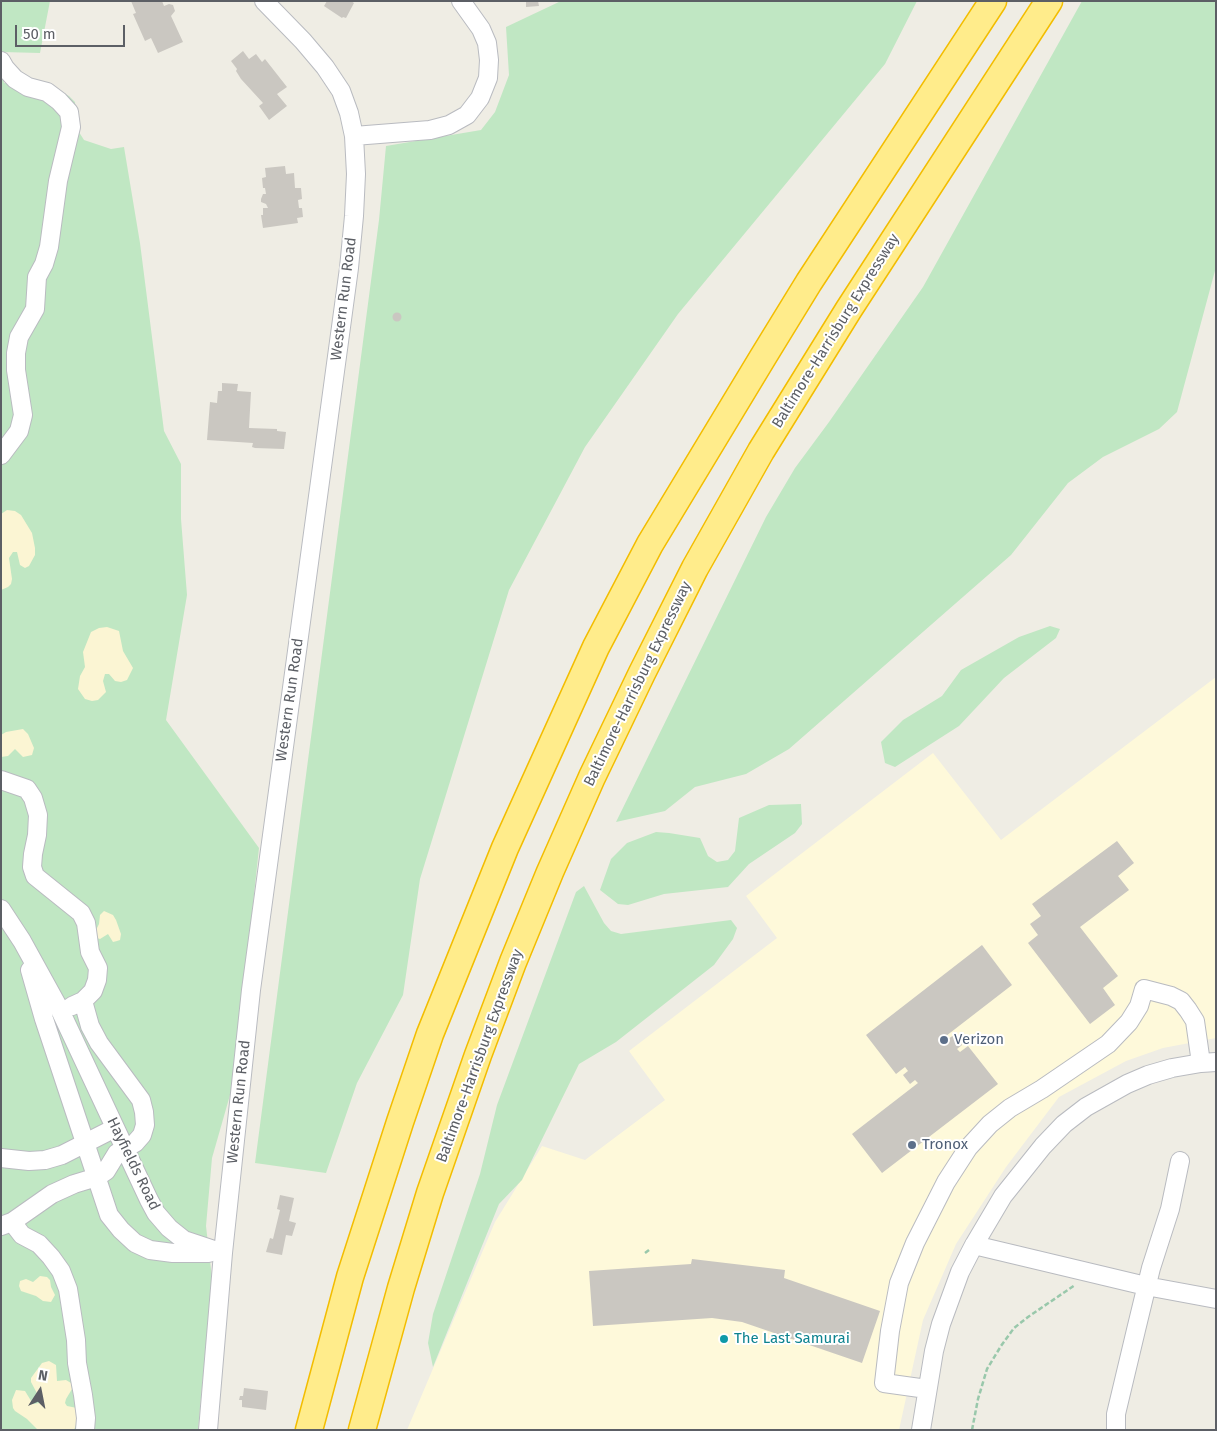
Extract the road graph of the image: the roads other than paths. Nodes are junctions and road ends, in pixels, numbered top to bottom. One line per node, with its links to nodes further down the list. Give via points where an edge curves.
1 (264, 1): 6 (street, Western Run Road, via 304,41 341,91)
2 (461, 1): 6 (street, via 487,43 488,78 476,104 467,115 449,125 430,130)
3 (993, 1): 28 (highway, via 762,357 650,544 596,647 504,848 430,1034 350,1277)
4 (1049, 1): 29 (highway, Baltimore-Harrisburg Expressway, via 766,443 695,568 592,777 550,872 478,1054 430,1192)
5 (1, 60): 7 (street, via 15,79 28,87 47,92 59,101 69,112 71,127 58,181 49,247 37,277 35,310 19,337 16,353 22,415 19,431)
6 (354, 136): 22 (street, Western Run Road, via 356,174 349,268 251,990)
7 (1, 455)
8 (1, 780): 11 (street, via 27,789 33,798 38,815 32,860 35,876 81,913 86,923 90,952 98,968 93,991)
9 (1, 909): 10 (street, Hayfields Road)
10 (22, 940): 12 (street, Hayfields Road); 15 (street, Hayfields Road)
11 (83, 1001): 12 (street); 16 (street, via 99,1043 143,1106 145,1125 142,1135)
12 (60, 1010): 14 (street, Hayfields Road)
13 (1208, 1062): 21 (street, via 1148,1075 1086,1107 1064,1124 1003,1196); 25 (street, via 1195,1021 1181,1002 1144,989 1129,1022 1108,1044 1010,1108 968,1148 946,1182 915,1243 899,1283 890,1331 884,1383)
14 (115, 1128): 15 (street); 16 (street, Hayfields Road)
15 (85, 1143): 17 (street, via 44,1160); 19 (street, Hayfields Road)
16 (125, 1149): 19 (street, via 117,1153 106,1171); 22 (street, Hayfields Road, via 156,1213 169,1228 184,1240)
17 (1, 1158)
18 (1180, 1160): 23 (street, via 1170,1209)
19 (97, 1177): 20 (street, via 52,1194); 22 (street, Hayfields Road, via 109,1214 135,1243 150,1250 173,1254)
20 (7, 1224): 26 (street, via 38,1244 51,1257 68,1289)
21 (974, 1245): 23 (street); 25 (street, via 960,1272 941,1324)
22 (223, 1253): 27 (street, Western Run Road)
23 (1146, 1286): 24 (street); 31 (street, via 1116,1414)
24 (1216, 1300)
25 (927, 1389): 30 (street)
26 (85, 1430)
27 (208, 1430)
28 (309, 1430)
29 (362, 1430)
30 (921, 1430)
31 (1116, 1430)

